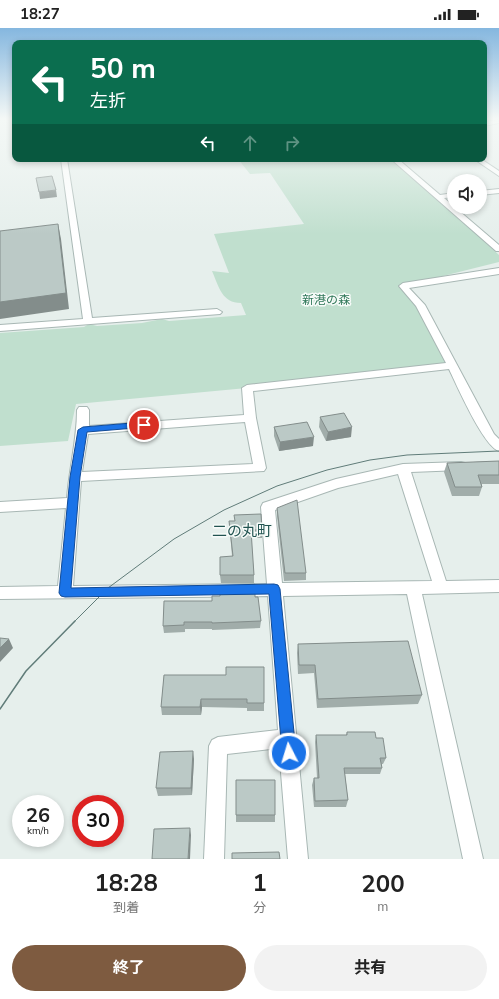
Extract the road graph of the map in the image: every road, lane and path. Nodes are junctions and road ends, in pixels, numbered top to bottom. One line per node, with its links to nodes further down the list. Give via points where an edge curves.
1 (64, 162): 12 (street)
2 (397, 162): 8 (street)
3 (481, 162): 4 (street)
4 (499, 174)
5 (499, 191): 6 (street)
6 (487, 192)
7 (447, 196): 8 (street)
8 (438, 197): 9 (street)
9 (499, 249)
10 (499, 270): 14 (street, via 403,286 420,305)
11 (217, 312): 12 (street)
12 (88, 321): 13 (street)
13 (0, 328)
14 (451, 366): 16 (street, via 247,388); 18 (street, via 489,436)
15 (83, 410): 17 (street)
16 (250, 418): 17 (street); 21 (street, via 260,468)
17 (83, 430): 21 (street)
18 (499, 447)
19 (475, 466): 20 (street)
20 (403, 468): 25 (street); 26 (street, via 336,484 268,506)
21 (75, 477): 22 (street)
22 (73, 503): 23 (street); 29 (street)
23 (0, 507)
24 (499, 586): 25 (street)
25 (441, 587): 27 (street)
26 (274, 589): 27 (street); 29 (street); 30 (street)
27 (413, 589): 33 (street)
28 (0, 593): 29 (street)
29 (65, 593)
30 (288, 738): 31 (street, via 218,746); 32 (street)
31 (214, 859)
32 (298, 859)
33 (473, 859)

